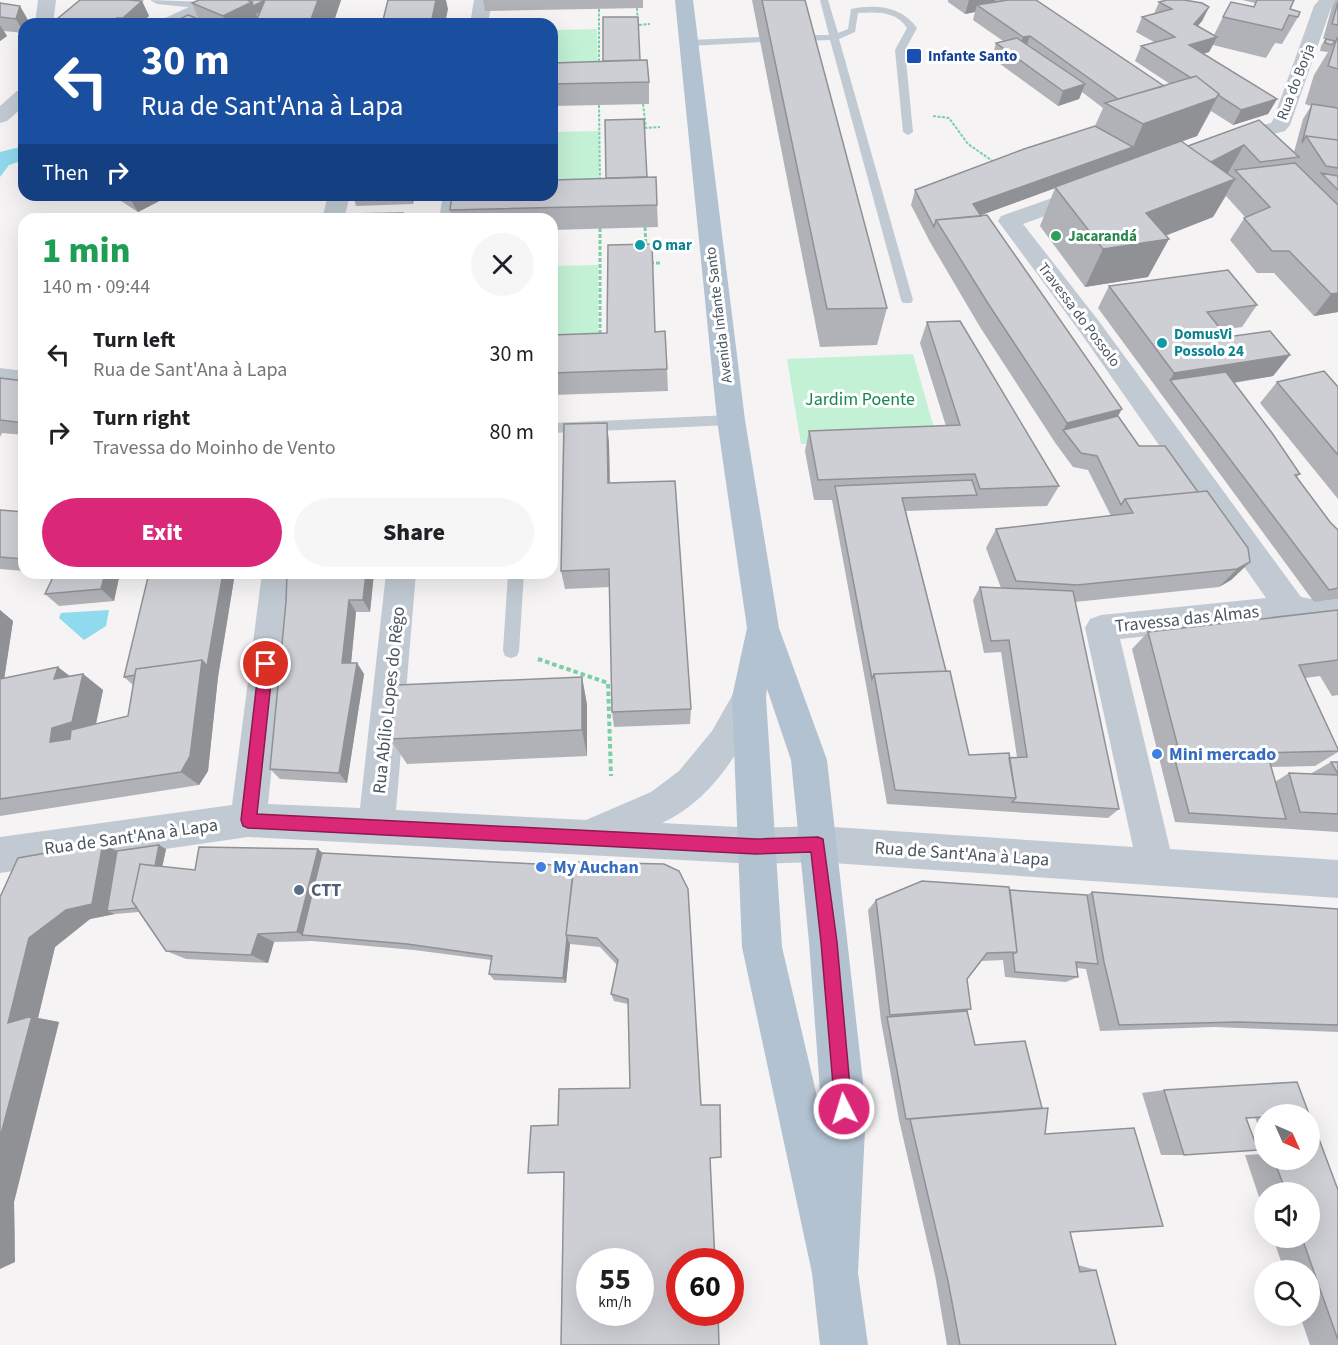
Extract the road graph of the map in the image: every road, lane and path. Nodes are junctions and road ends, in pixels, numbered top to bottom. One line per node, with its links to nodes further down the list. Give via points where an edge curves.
1 (47, 0): 12 (street)
2 (157, 0): 8 (street)
3 (483, 0): 14 (street)
4 (684, 0): 19 (main road, Avenida Infante Santo)
5 (824, 0): 16 (lane)
6 (852, 0): 11 (lane)
7 (1329, 0): 28 (street, Rua do Borja, via 1323,6 1283,121 1278,127 1222,137)
8 (213, 3): 13 (street)
9 (636, 8): 15 (path, via 638,24)
10 (599, 9): 20 (path)
11 (854, 11): 16 (lane, via 852,30); 24 (lane, via 891,12 908,20 912,28 900,50)
12 (45, 18)
13 (180, 18)
14 (480, 18)
15 (650, 24)
16 (836, 37): 17 (lane); 37 (lane)
17 (801, 38)
18 (760, 40): 19 (lane)
19 (690, 43): 41 (main road, Avenida Infante Santo)
20 (599, 73)
21 (18, 100): 25 (street)
22 (643, 104): 26 (path, via 646,128)
23 (599, 105): 31 (path)
24 (906, 112): 27 (lane); 29 (path, via 949,118 968,144)
25 (0, 117)
26 (660, 127)
27 (908, 132)
28 (1262, 154)
29 (995, 163)
30 (1109, 184): 46 (street, Travessa do Possolo, via 1009,221)
31 (600, 189)
32 (645, 227): 34 (path)
33 (600, 228): 38 (path)
34 (646, 251)
35 (646, 263): 36 (path)
36 (662, 263)
37 (907, 300)
38 (600, 343)
39 (0, 377): 40 (street)
40 (18, 379)
41 (732, 420): 42 (lane); 48 (main road, Avenida Infante Santo)
42 (558, 428)
43 (276, 579): 52 (street)
44 (400, 579): 53 (street, Rua Abílio Lopes do Rêgo)
45 (516, 579): 49 (lane)
46 (1291, 608): 47 (street, Travessa das Almas, via 1321,614); 58 (street, Travessa das Almas, via 1101,628)
47 (1338, 612)
48 (763, 628): 50 (main road, Avenida Infante Santo); 55 (main road, Avenida Infante Santo, via 809,760)
49 (512, 651): 51 (path, via 608,683)
50 (749, 697): 54 (street, Rua de Sant'Ana à Lapa, via 728,736 699,776 666,803); 56 (main road, Avenida Infante Santo)
51 (611, 776)
52 (248, 820): 53 (street, Rua de Sant'Ana à Lapa); 57 (street, Rua de Sant'Ana à Lapa)
53 (376, 827): 54 (street, Rua de Sant'Ana à Lapa)
54 (586, 838): 56 (street, Rua de Sant'Ana à Lapa)
55 (818, 844): 56 (street, Rua de Sant'Ana à Lapa); 58 (street, Rua de Sant'Ana à Lapa); 60 (main road, Avenida Infante Santo, via 844,1109)
56 (756, 846): 60 (main road, Avenida Infante Santo, via 762,946)
57 (1, 858)
58 (1156, 867): 59 (street, Rua de Sant'Ana à Lapa)
59 (1338, 879)
60 (835, 1273): 61 (main road, Avenida Infante Santo)
61 (844, 1345)

